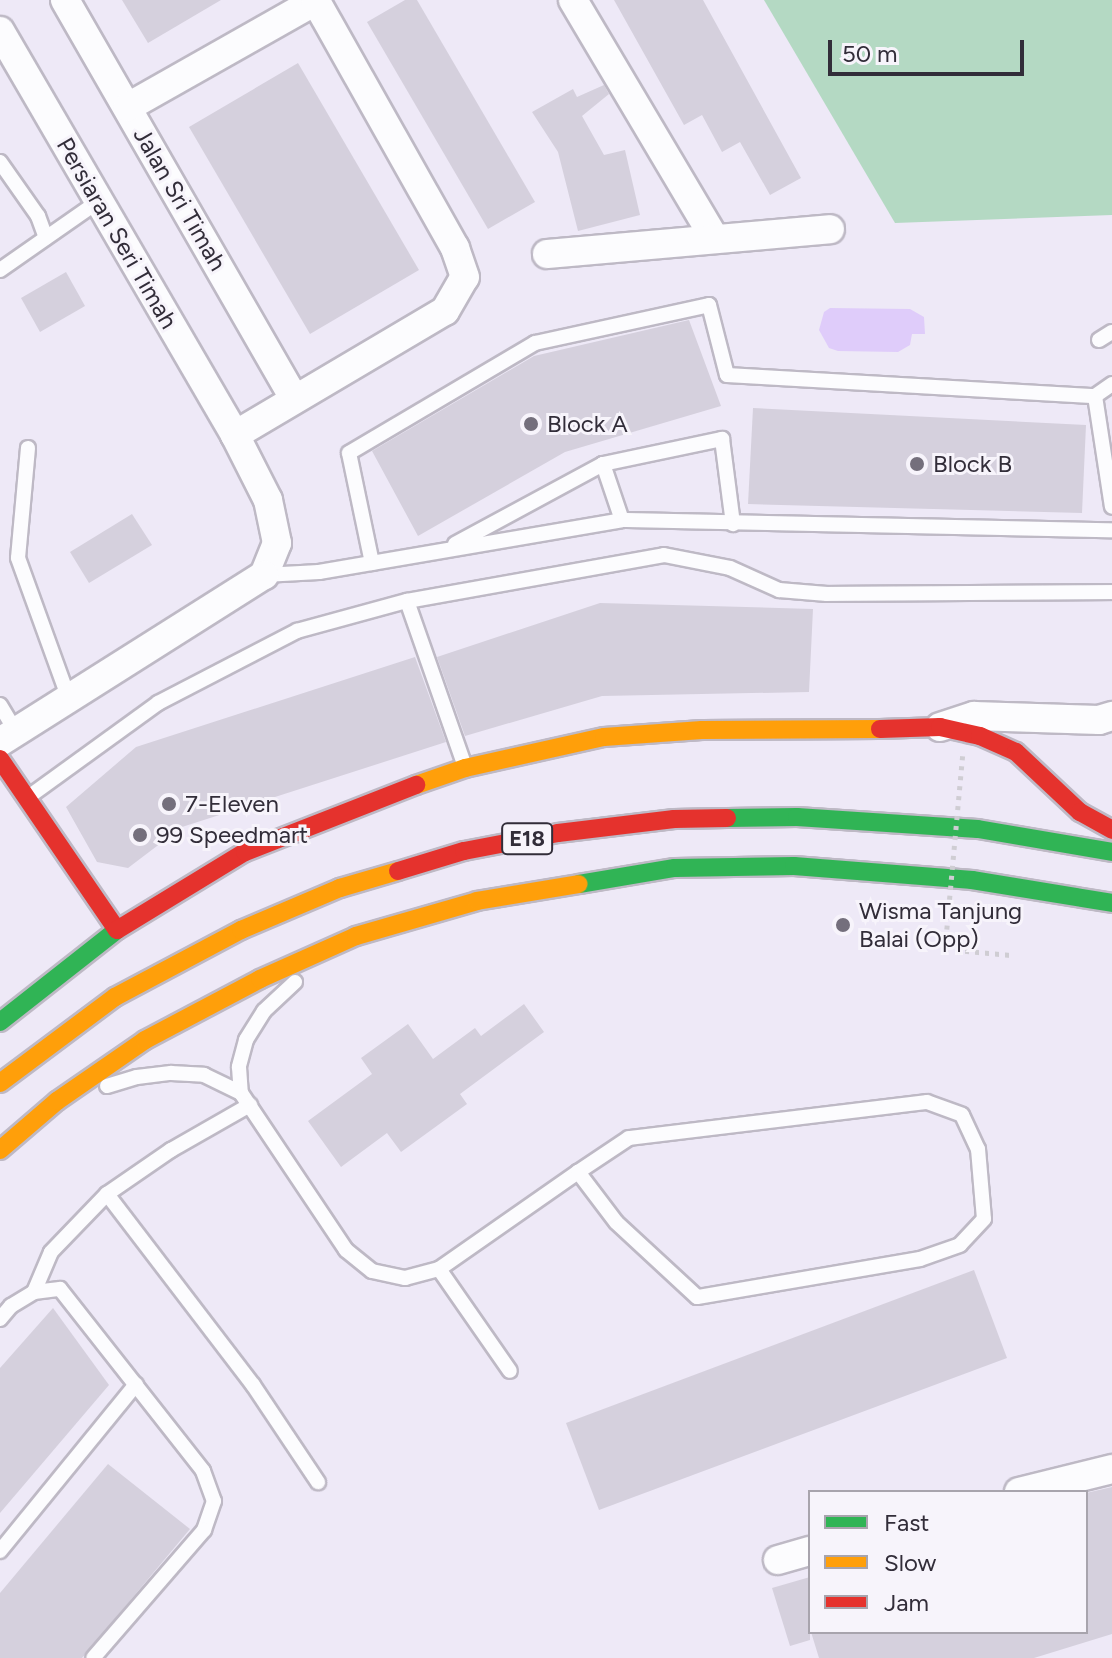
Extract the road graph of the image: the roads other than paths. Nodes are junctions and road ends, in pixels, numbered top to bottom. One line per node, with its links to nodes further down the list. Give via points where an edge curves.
1 (65, 0): 5 (street, Jalan Sri Timah)
2 (316, 0): 5 (street); 15 (street, via 455,248 465,277 445,311)
3 (573, 0): 9 (street)
4 (0, 31): 7 (street, Persiaran Seri Timah)
5 (128, 107): 15 (street, Jalan Sri Timah)
6 (0, 162): 10 (lane, via 38,216)
7 (99, 201): 10 (lane); 16 (street, Persiaran Seri Timah)
8 (830, 229): 9 (street)
9 (714, 237): 11 (street)
10 (46, 238): 12 (lane)
11 (547, 254)
12 (0, 270)
13 (1112, 384): 14 (lane)
14 (1095, 396): 19 (lane); 24 (lane, via 727,375 709,305 535,343 349,453)
15 (294, 399): 16 (street)
16 (235, 435): 25 (street, Persiaran Seri Timah, via 268,500 277,543)
17 (28, 448): 28 (lane, via 18,558)
18 (603, 464): 20 (lane); 21 (lane, via 722,439); 23 (lane)
19 (1112, 507)
20 (622, 520): 21 (lane); 23 (lane)
21 (733, 524): 22 (lane)
22 (1112, 530)
23 (443, 551): 24 (lane)
24 (372, 563): 25 (lane)
25 (264, 575): 28 (street)
26 (1112, 592): 27 (lane, via 827,594 779,590 730,568 664,555)
27 (407, 601): 35 (lane); 37 (lane, via 297,631 186,688)
28 (69, 699): 33 (street)
29 (0, 705): 33 (lane)
30 (1112, 716): 31 (street)
31 (1059, 719): 32 (street, via 974,716); 36 (street, via 1041,736 1034,754)
32 (940, 727): 35 (main road, via 702,730 604,737); 36 (main road, via 1016,752)
33 (8, 737)
34 (0, 759): 37 (main road)
35 (465, 768): 41 (main road, via 245,852)
36 (1037, 772): 38 (main road, via 1080,812)
37 (27, 798): 41 (main road)
38 (1112, 830)
39 (1112, 852): 44 (main road, E18, via 978,829 797,817 674,819 464,851 340,888 241,930 115,997)
40 (1112, 903): 42 (main road, E18, via 913,875 794,866 675,868 477,901)
41 (117, 930): 43 (main road)
42 (356, 936): 45 (lane, via 264,1011 246,1040 239,1067); 46 (main road, E18, via 145,1040)
43 (0, 1022)
44 (0, 1083)
45 (246, 1099): 46 (lane, via 204,1075 171,1073 137,1077); 49 (lane); 50 (lane, via 346,1250 372,1271 405,1278)
46 (57, 1101): 47 (main road, E18)
47 (0, 1150)
48 (578, 1172): 48 (lane, via 629,1138 927,1102 962,1115 978,1149 984,1219 960,1245 920,1259 697,1297 616,1222); 50 (lane)
49 (107, 1194): 51 (lane, via 51,1252); 56 (lane, via 253,1385)
50 (439, 1269): 53 (lane)
51 (34, 1292): 52 (lane); 54 (lane, via 60,1289)
52 (0, 1319)
53 (510, 1371)
54 (136, 1384): 58 (lane); 61 (lane, via 203,1471 214,1501 204,1530)
55 (1112, 1469): 57 (street)
56 (318, 1482)
57 (1026, 1490)
58 (0, 1551)
59 (808, 1552): 60 (street)
60 (778, 1560)
61 (93, 1658)

